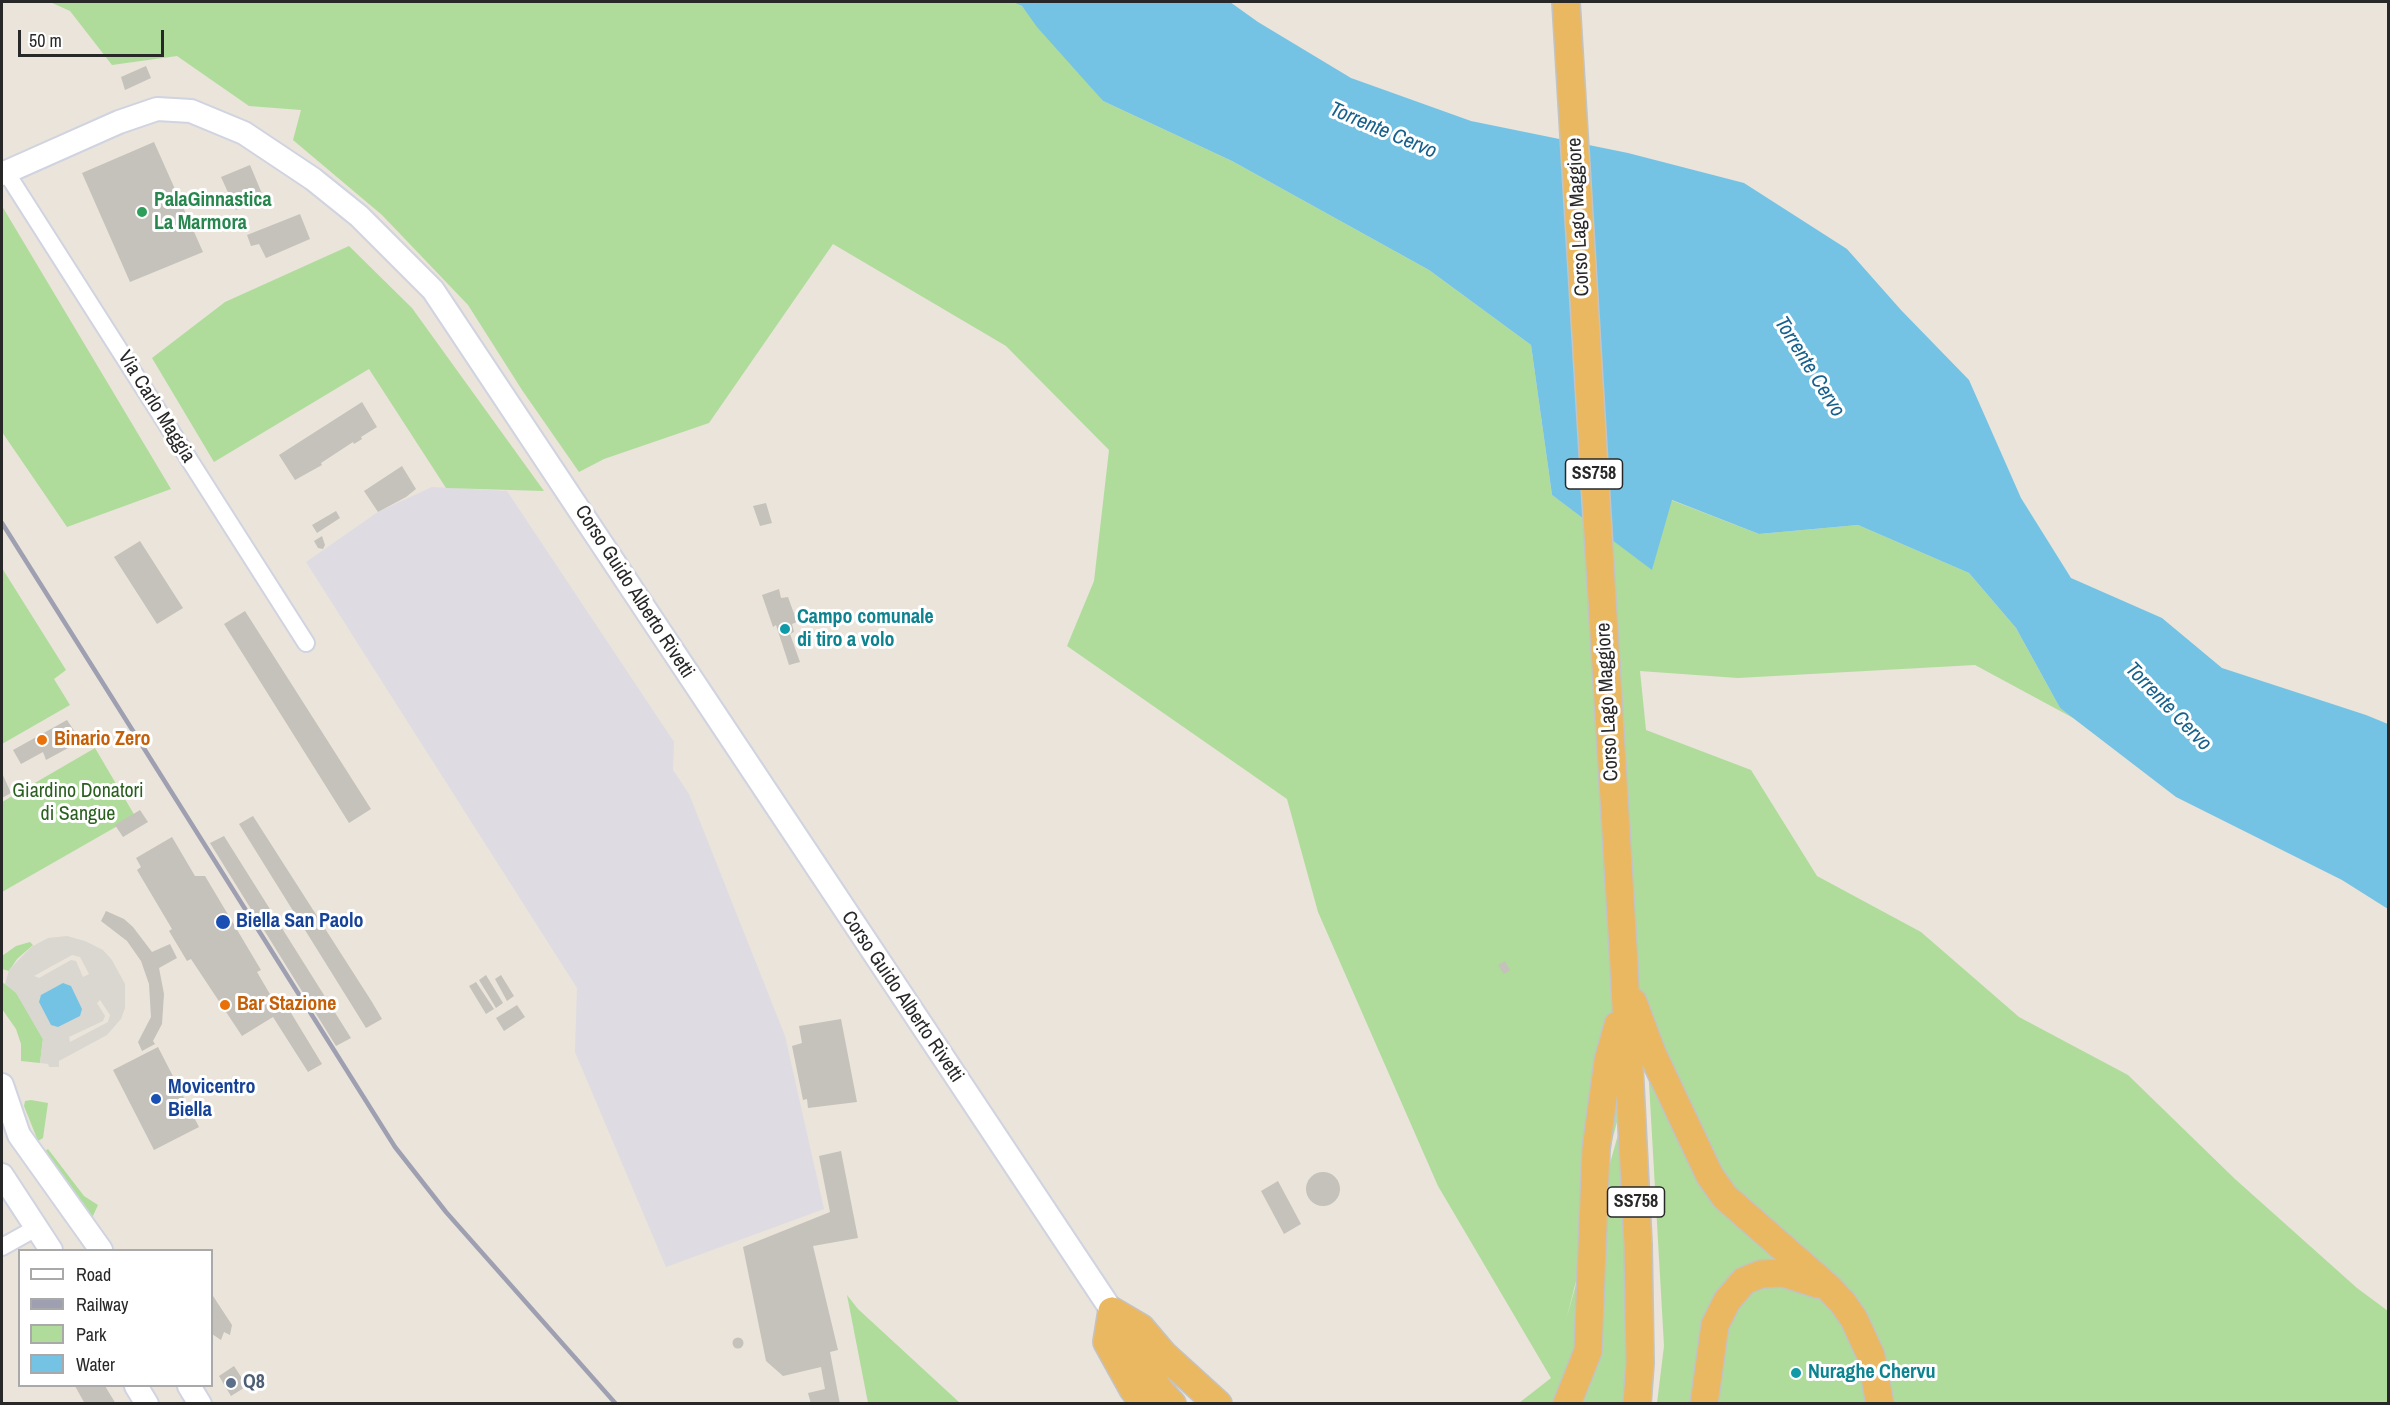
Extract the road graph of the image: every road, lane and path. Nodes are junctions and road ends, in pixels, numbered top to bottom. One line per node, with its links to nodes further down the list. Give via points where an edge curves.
1 (1566, 2): 4 (highway, Corso Lago Maggiore / SS758)
2 (4, 173): 3 (street, Via Carlo Maggia); 12 (main road, Corso Guido Alberto Rivetti, via 157,109 191,111 244,134 313,179 358,216 433,290)
3 (306, 643)
4 (1624, 989): 11 (highway, via 1710,1176 1725,1197); 20 (highway, via 1608,1061 1596,1149 1588,1351); 21 (highway, Corso Lago Maggiore / SS758, via 1638,1244)
5 (2, 1085): 10 (main road, via 19,1135)
6 (2, 1175): 7 (main road)
7 (36, 1228): 8 (street); 9 (main road)
8 (2, 1247)
9 (50, 1249)
10 (100, 1249)
11 (1829, 1288): 22 (highway, via 1784,1273 1761,1274 1744,1281 1726,1300 1715,1325); 23 (highway, via 1854,1319 1871,1356)
12 (1112, 1311): 17 (highway, via 1107,1342); 18 (highway, via 1160,1391); 19 (highway, via 1141,1328 1163,1354)
13 (137, 1387): 15 (main road)
14 (190, 1387): 16 (main road)
15 (147, 1404)
16 (200, 1404)
17 (1144, 1404)
18 (1172, 1404)
19 (1218, 1404)
20 (1567, 1404)
21 (1637, 1404)
22 (1704, 1404)
23 (1880, 1404)

